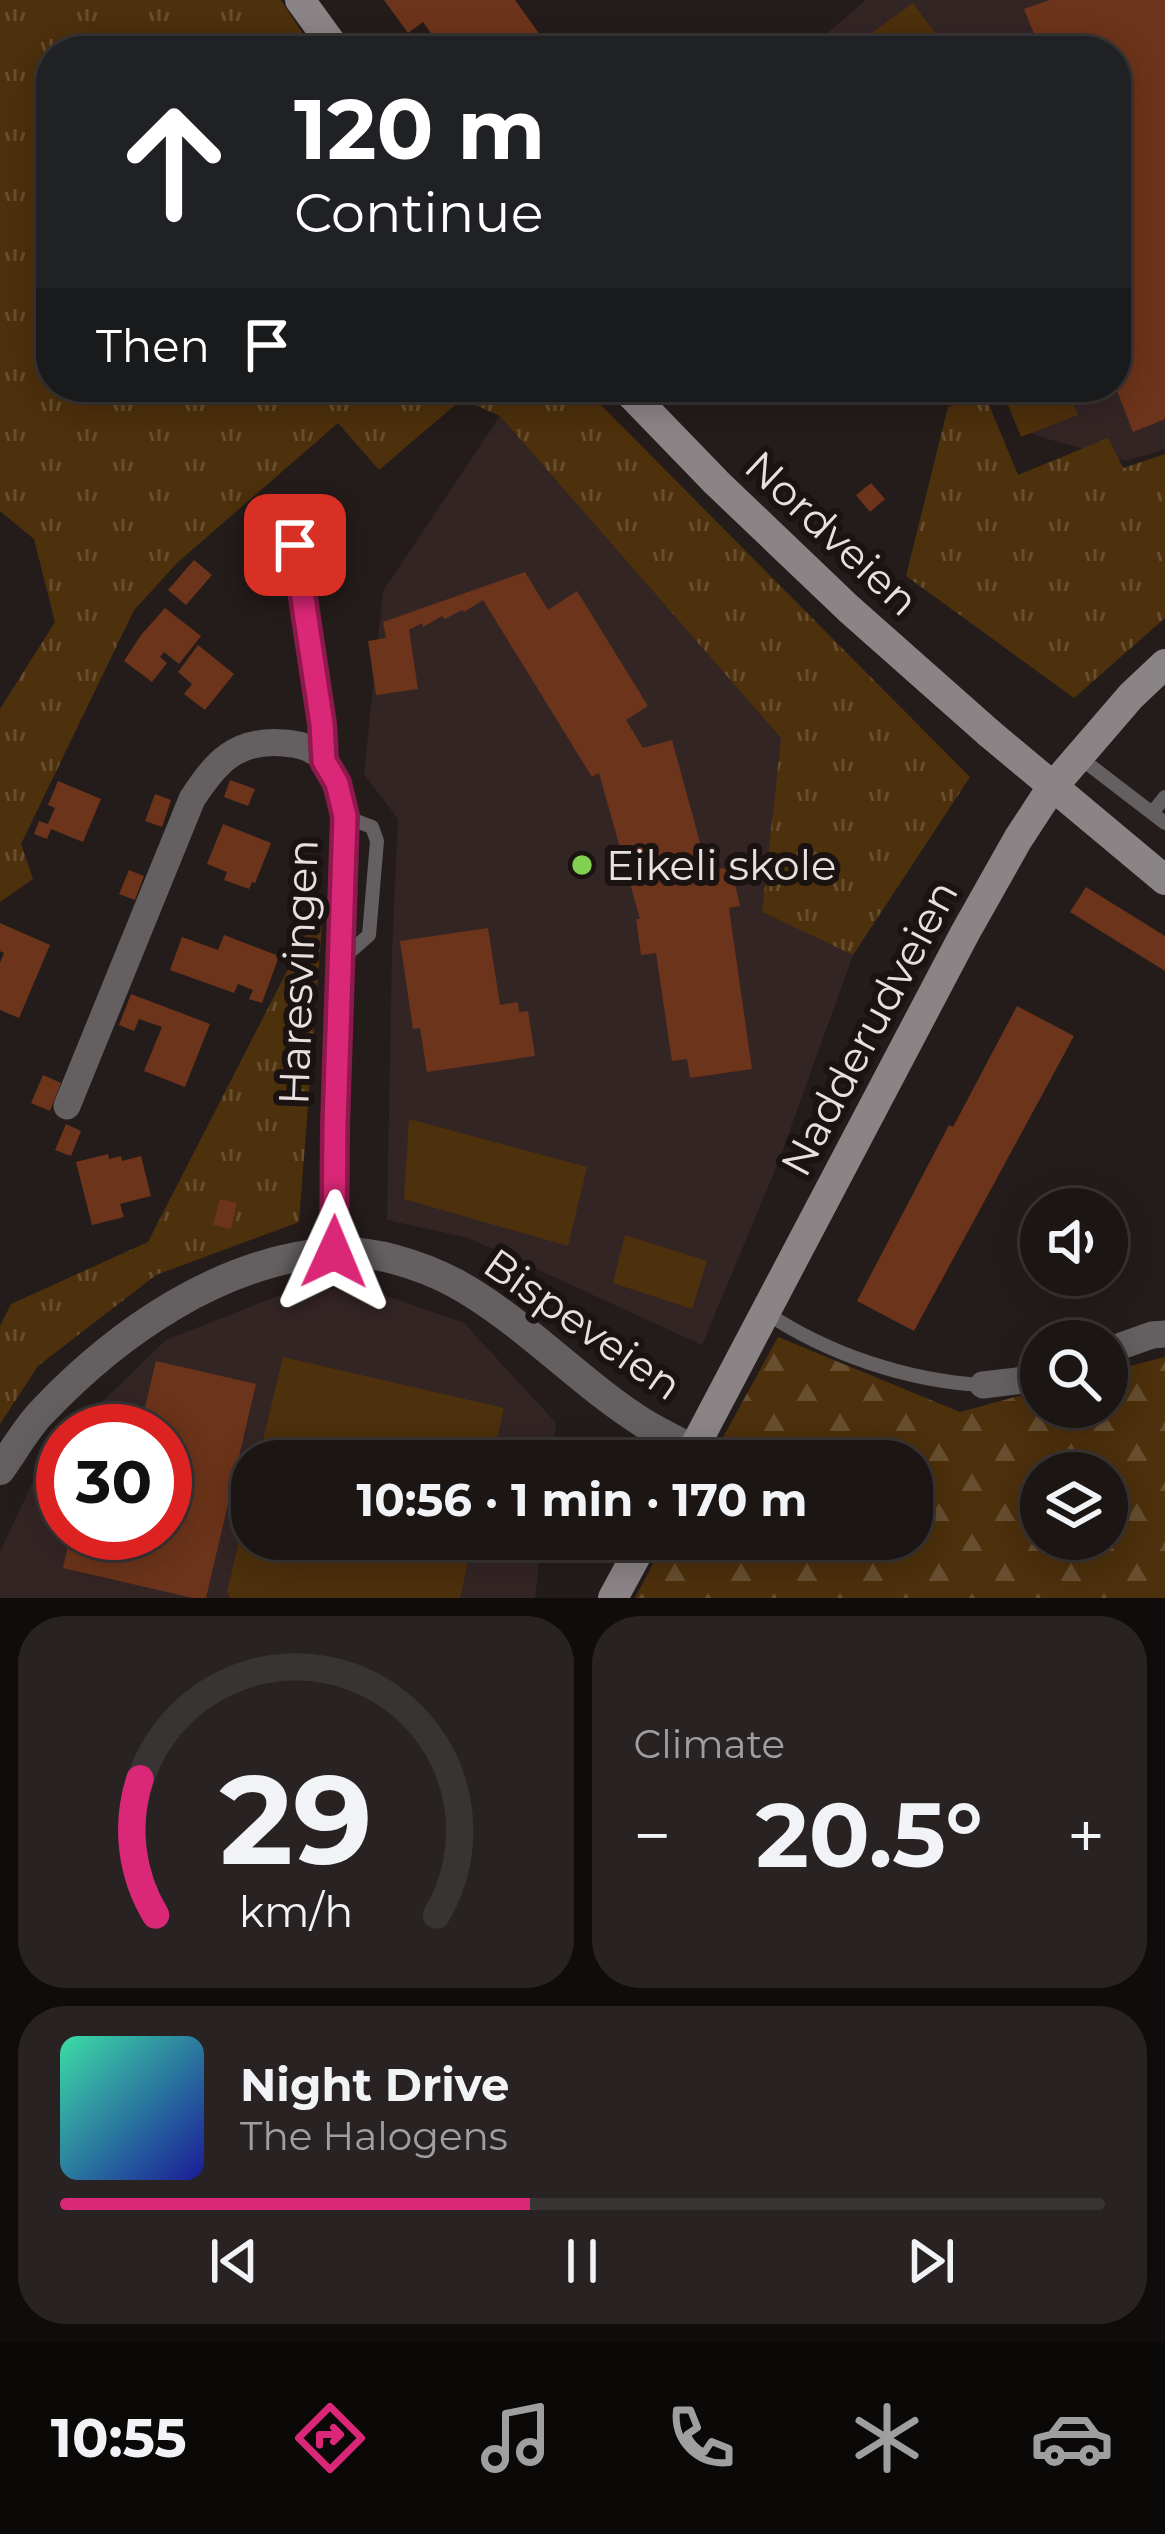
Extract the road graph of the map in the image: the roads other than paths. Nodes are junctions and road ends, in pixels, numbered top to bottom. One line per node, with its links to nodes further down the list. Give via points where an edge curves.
1 (300, 0): 2 (main road)
2 (326, 36)
3 (639, 402): 10 (main road, Nordveien, bridge, via 849,609)
4 (295, 545): 7 (lane)
5 (1165, 664): 6 (main road, Nadderudveien)
6 (1079, 757): 9 (lane); 13 (main road, Nadderudveien, via 1018,839)
7 (324, 761): 11 (street, via 314,749 259,742 211,770 192,799); 12 (street, Haresvingen, via 345,816)
8 (1165, 797): 9 (lane)
9 (1159, 818)
10 (1165, 880)
11 (67, 1106)
12 (334, 1252): 18 (street, Bispeveien, via 408,1264 451,1281); 20 (street, Bispeveien, via 233,1277 132,1333 39,1415)
13 (765, 1312): 17 (lane, via 861,1360 942,1383); 19 (main road, Nadderudveien)
14 (1165, 1334): 15 (street)
15 (1128, 1344)
16 (1020, 1381): 17 (street)
17 (983, 1385)
18 (668, 1440)
19 (698, 1440)
20 (0, 1470)
21 (634, 1560): 22 (main road)
22 (613, 1598)

